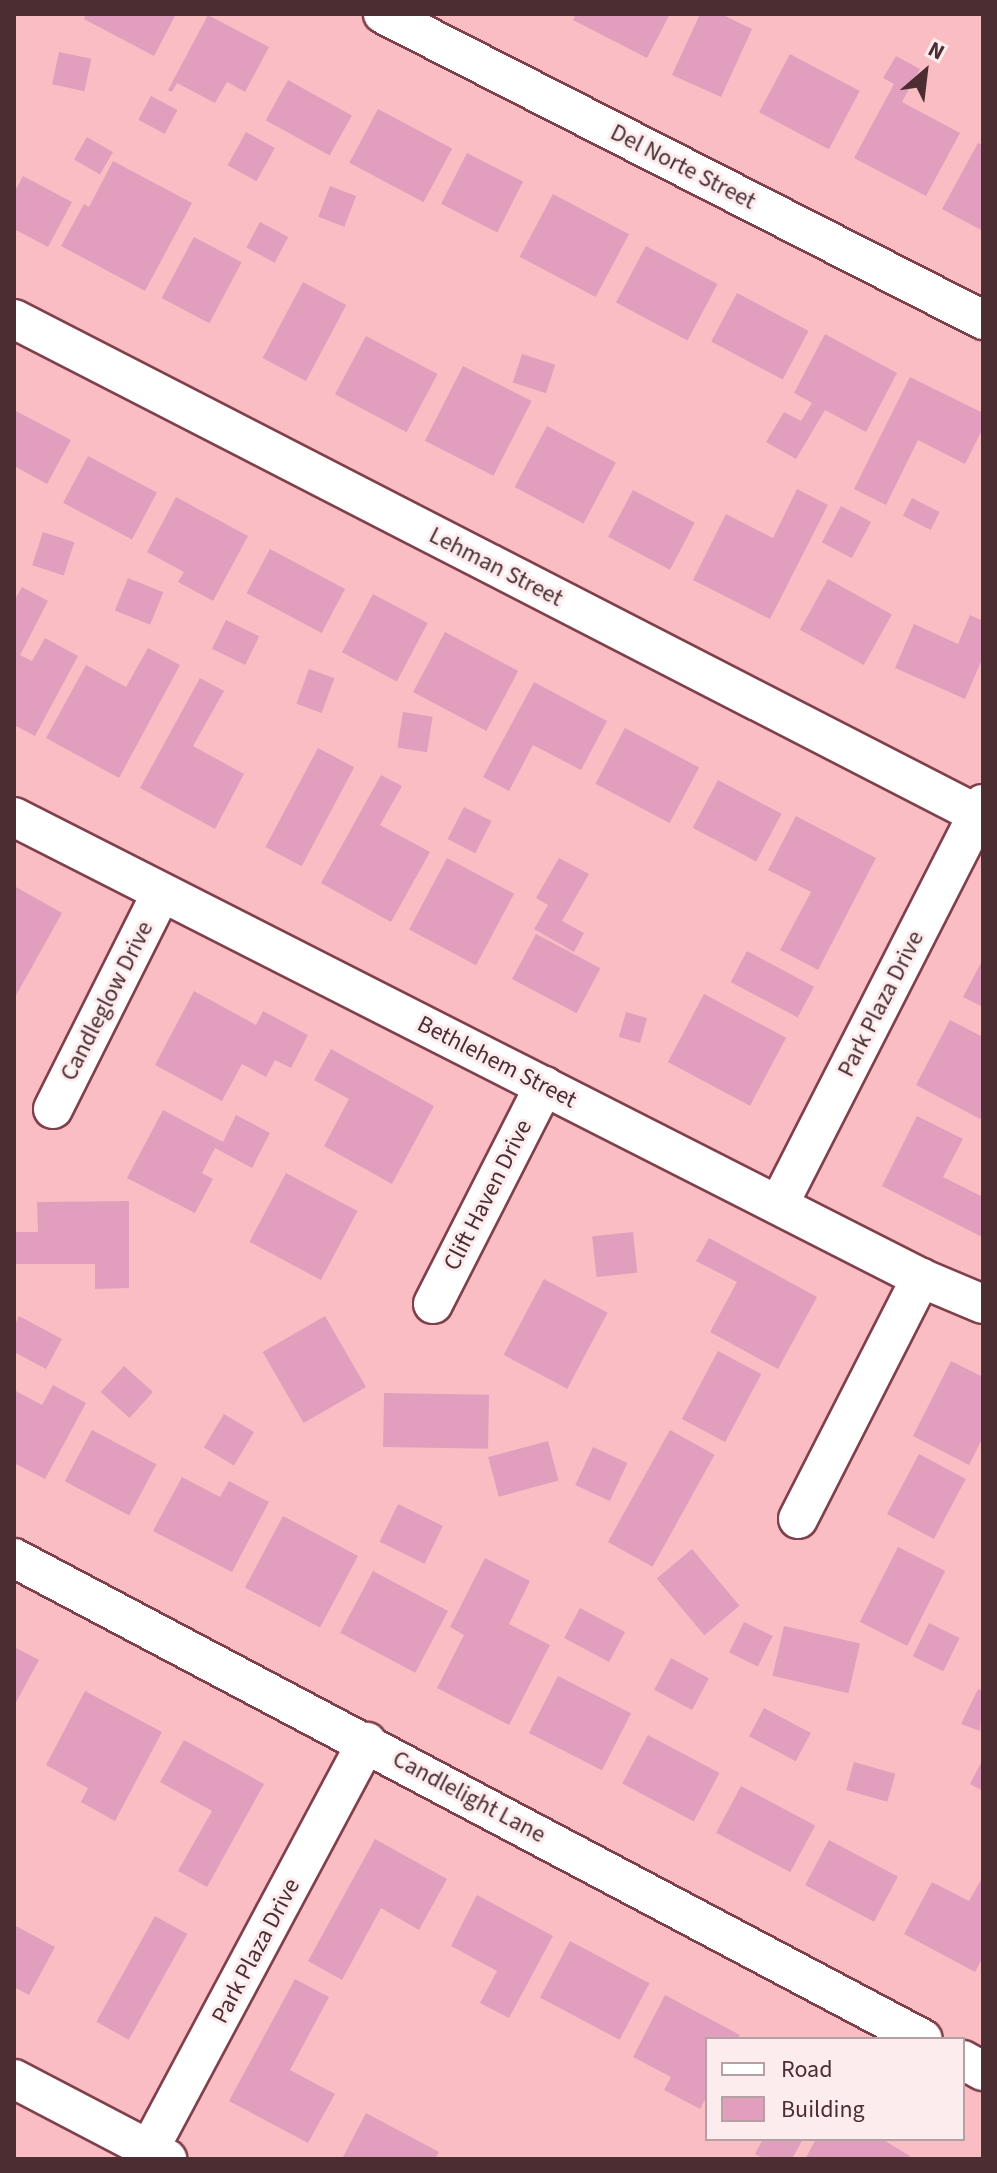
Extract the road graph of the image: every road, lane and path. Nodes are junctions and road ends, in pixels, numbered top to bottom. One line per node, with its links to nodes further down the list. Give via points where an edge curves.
1 (383, 14): 3 (street, Del Norte Street)
2 (14, 319): 4 (street, Lehman Street)
3 (983, 320)
4 (980, 809): 9 (street, Park Plaza Drive)
5 (14, 817): 6 (street, Bethlehem Street)
6 (161, 893): 7 (street, Bethlehem Street); 8 (street, Candleglow Drive)
7 (544, 1086): 9 (street, Bethlehem Street); 11 (street, Clift Haven Drive)
8 (53, 1109)
9 (779, 1204): 10 (street, Bethlehem Street)
10 (921, 1278): 12 (street, Bethlehem Street); 13 (street)
11 (433, 1304)
12 (983, 1304)
13 (798, 1519)
14 (14, 1558): 15 (street, Candlelight Lane)
15 (367, 1742): 16 (street, Candlelight Lane); 20 (street, Park Plaza Drive)
16 (919, 2037)
17 (965, 2061): 18 (street)
18 (983, 2071)
19 (14, 2079): 20 (street)
20 (154, 2156)

